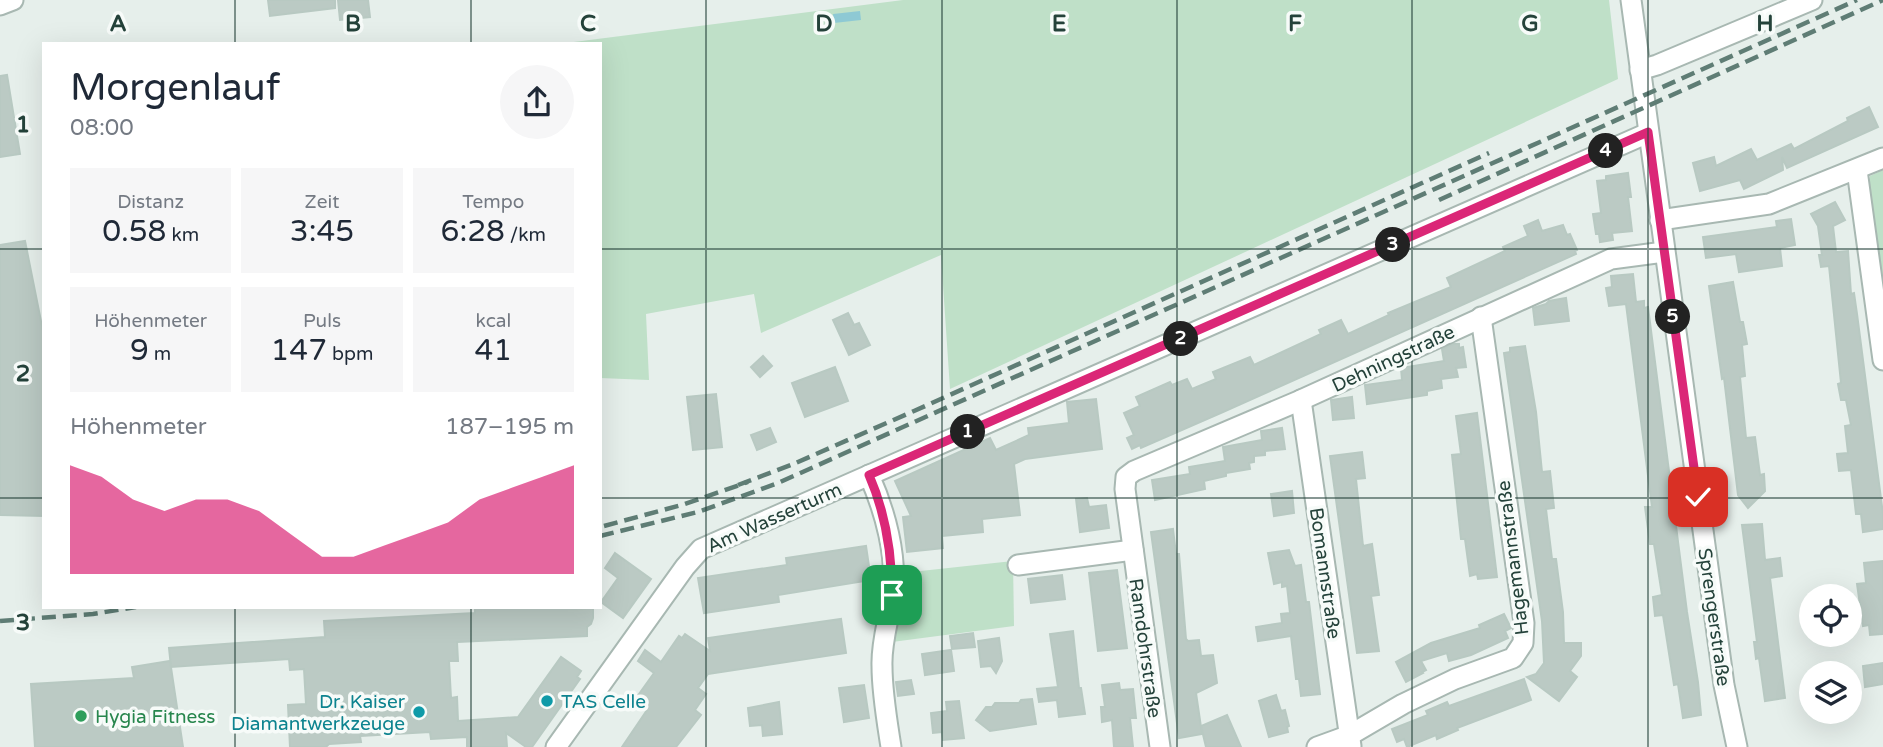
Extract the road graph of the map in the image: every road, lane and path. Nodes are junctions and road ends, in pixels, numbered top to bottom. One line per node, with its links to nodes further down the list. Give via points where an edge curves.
1 (13, 0): 4 (street)
2 (1631, 0): 5 (street, Sprengerstraße)
3 (1812, 0): 5 (street)
4 (0, 5)
5 (1640, 70): 6 (street, Sprengerstraße)
6 (1648, 132): 9 (street, Sprengerstraße); 14 (street, Am Wasserturm)
7 (1883, 158): 8 (street)
8 (1857, 170): 9 (street, via 1769,204); 12 (street)
9 (1660, 220): 10 (street, Sprengerstraße)
10 (1664, 252): 11 (street, Dehningstraße, via 1611,260); 23 (street, Sprengerstraße, via 1724,685)
11 (1481, 317): 13 (street, Dehningstraße); 18 (street, Hagemannstraße, via 1524,623 1523,643 1513,658 1403,704)
12 (1883, 360)
13 (1301, 400): 15 (street, Dehningstraße); 18 (street, Bomannstraße)
14 (869, 475): 19 (street, Am Wasserturm, via 701,549); 20 (street, via 880,501 892,561 892,595 881,665)
15 (1126, 477): 16 (street, Ramdohrstraße)
16 (1133, 550): 17 (street, Ramdohrstraße); 21 (street, Ramdohrstraße)
17 (1018, 565)
18 (1351, 741): 22 (street)
19 (556, 747)
20 (891, 747)
21 (1160, 747)
22 (1317, 747)
23 (1737, 747)

